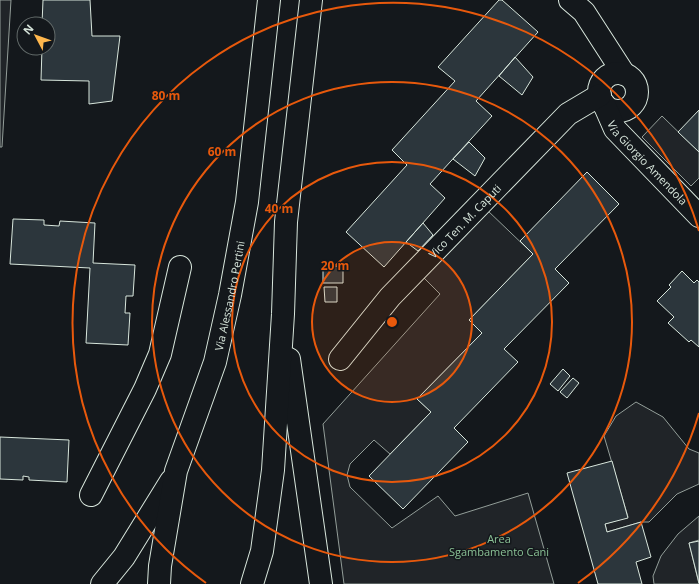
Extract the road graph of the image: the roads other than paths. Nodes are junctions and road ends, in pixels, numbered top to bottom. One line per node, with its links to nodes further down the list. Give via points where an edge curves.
1 (269, 0): 10 (main road, Via Alessandro Pertini, via 247,202 230,295 215,362)
2 (311, 0): 8 (main road, via 286,222)
3 (580, 4): 4 (main road, Via Giorgio Amendola)
4 (624, 74): 5 (main road, via 607,76 600,86); 5 (main road, Via Giorgio Amendola, via 630,77 637,87 636,99 632,104 628,108 616,110 609,109)
5 (602, 100): 6 (main road, Via Giorgio Amendola, via 615,129); 9 (main road, Vico Ten. M. Caputi, via 568,114 390,297)
6 (699, 216)
7 (180, 267): 11 (main road, via 160,354)
8 (283, 314): 14 (main road, via 272,470 262,550); 15 (main road)
9 (340, 359)
10 (176, 471): 12 (main road, via 124,557); 13 (main road, Via Alessandro Pertini)
11 (91, 495)
12 (102, 584)
13 (159, 584)
14 (252, 584)
15 (320, 584)

